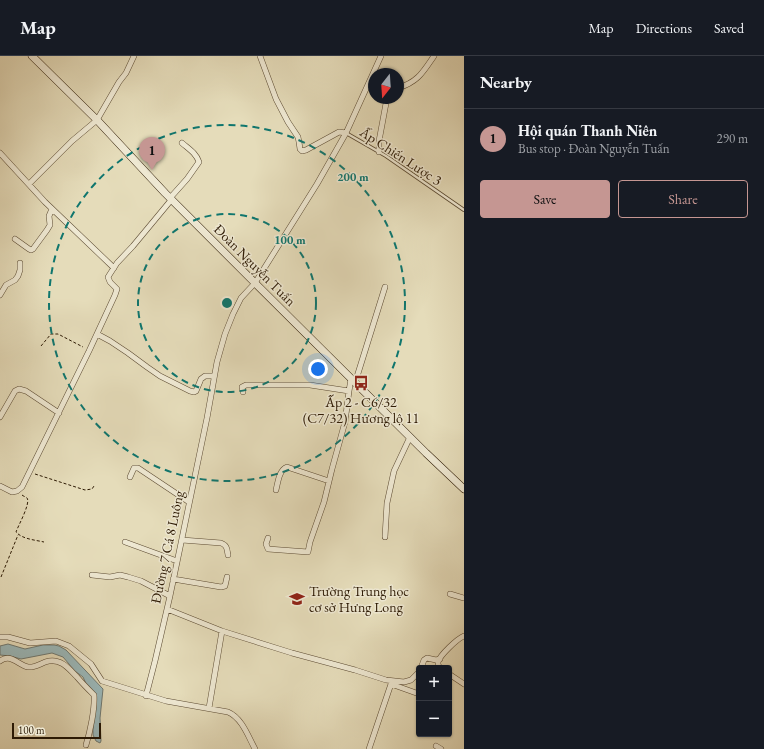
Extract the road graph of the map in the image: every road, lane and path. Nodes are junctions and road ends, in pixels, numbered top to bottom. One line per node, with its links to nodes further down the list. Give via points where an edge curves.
1 (32, 56): 8 (main road, Đoàn Nguyễn Tuấn)
2 (134, 56): 8 (street)
3 (260, 56): 9 (street, via 276,99 298,137 302,151 339,132)
4 (381, 56): 9 (street, Đường 7 Cá 8 Luông)
5 (434, 56): 6 (street, via 416,80)
6 (404, 86)
7 (386, 104): 11 (street)
8 (97, 120): 13 (street); 14 (main road, Đoàn Nguyễn Tuấn)
9 (346, 133): 11 (lane, Ấp Chiến Lược 3); 20 (street, Đường 7 Cá 8 Luông, via 318,184)
10 (182, 143): 14 (street, via 194,153 199,162)
11 (379, 152): 16 (lane, Ấp Chiến Lược 3)
12 (0, 153): 13 (street)
13 (29, 184): 15 (street)
14 (171, 198): 19 (street); 20 (main road, Đoàn Nguyễn Tuấn)
15 (52, 209): 17 (street, via 49,216 50,225 32,250); 19 (street)
16 (464, 210)
17 (15, 239)
18 (20, 263): 22 (street, via 18,276 6,285)
19 (114, 268): 23 (street, via 108,277 117,289)
20 (255, 283): 26 (street, Đường 7 Cá 8 Luông, via 241,298 233,314); 27 (main road, Đoàn Nguyễn Tuấn)
21 (385, 287): 27 (street)
22 (0, 296)
23 (97, 334): 25 (street); 26 (street, via 160,376 190,391 196,391 205,376)
24 (41, 346): 25 (path, via 51,334 58,334)
25 (89, 351): 30 (street)
26 (214, 376): 41 (street, Đường 7 Cá 8 Luông)
27 (353, 381): 29 (street); 32 (main road, Đoàn Nguyễn Tuấn)
28 (243, 392): 29 (street, via 242,387 246,385 310,385)
29 (349, 392): 35 (street)
30 (59, 413): 31 (street, via 20,389 15,391); 33 (street)
31 (0, 417)
32 (410, 437): 38 (main road, Đoàn Nguyễn Tuấn); 43 (street, via 394,471 387,503)
33 (29, 472): 37 (path, via 85,490); 40 (street, via 22,487)
34 (130, 477): 41 (street, via 134,468 138,468)
35 (329, 481): 39 (street, via 287,467 282,471); 44 (street, via 308,552 268,549)
36 (0, 486): 40 (street)
37 (94, 486)
38 (464, 489)
39 (276, 490)
40 (16, 492): 42 (path, via 28,500 17,528)
41 (189, 502): 45 (street, Đường 7 Cá 8 Luông)
42 (18, 534): 46 (path); 51 (path)
43 (385, 537)
44 (268, 538)
45 (182, 540): 48 (street, via 221,543 226,547); 49 (street, Đường 7 Cá 8 Luông)
46 (44, 542)
47 (125, 542): 49 (street)
48 (228, 555)
49 (177, 561): 53 (street, Đường 7 Cá 8 Luông)
50 (92, 575): 55 (street, via 128,577 142,581)
51 (1, 577)
52 (227, 577): 53 (street, via 225,586 221,587)
53 (173, 579): 55 (street, Đường 7 Cá 8 Luông)
54 (450, 594): 56 (street)
55 (170, 596): 57 (street, Đường 7 Cá 8 Luông)
56 (464, 598)
57 (167, 609): 58 (street); 70 (street, Đường 7 Cá 8 Luông)
58 (222, 631): 67 (street); 71 (street)
59 (464, 636): 61 (street, via 450,646)
60 (0, 637): 70 (street, via 30,643 56,641 69,646 91,664 102,682)
61 (440, 659): 63 (street, via 427,658); 64 (street)
62 (0, 661): 72 (street, via 8,658 30,667 53,661 60,662 68,668 94,695)
63 (422, 665)
64 (438, 665)
65 (416, 675): 67 (street, via 411,680)
66 (452, 676): 68 (street)
67 (392, 683): 69 (street); 74 (street)
68 (464, 684)
69 (416, 693)
70 (146, 696): 71 (street)
71 (209, 708): 73 (street, via 233,714)
72 (86, 745)
73 (255, 749)
74 (369, 749)

